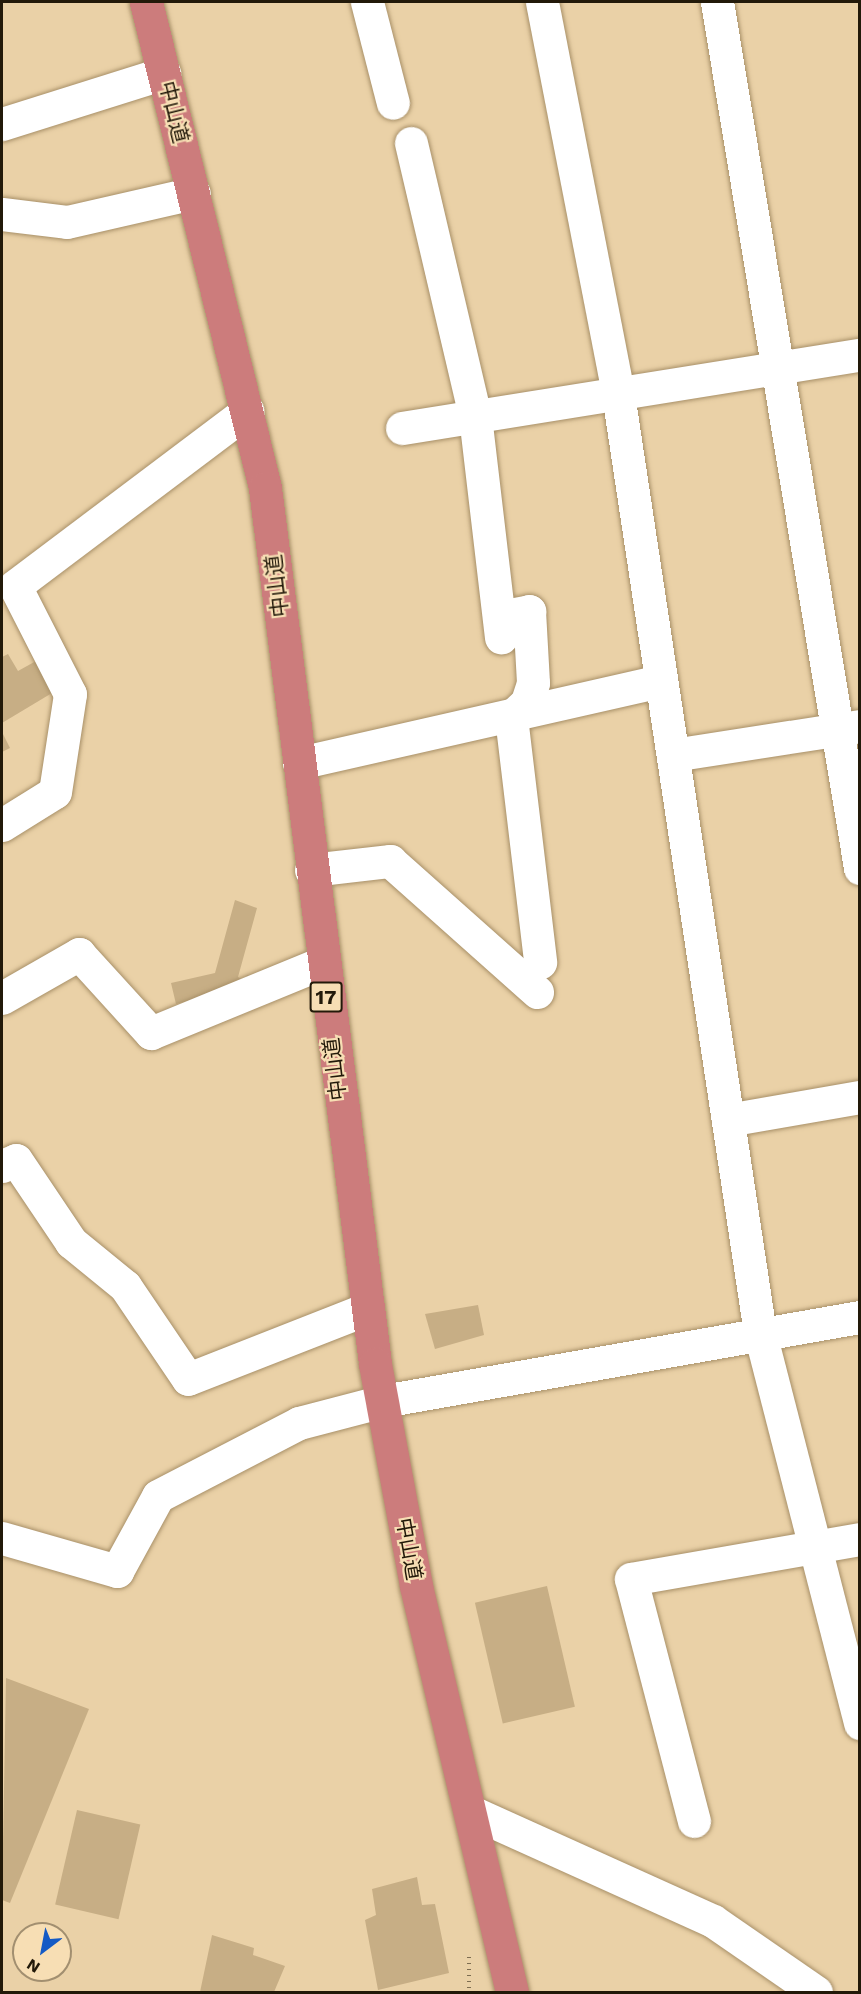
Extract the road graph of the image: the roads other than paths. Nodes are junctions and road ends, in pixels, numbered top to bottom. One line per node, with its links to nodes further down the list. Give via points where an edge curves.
1 (146, 2): 5 (highway, 中山道 / 17)
2 (367, 2): 6 (street)
3 (542, 2): 13 (street)
4 (717, 2): 12 (street)
5 (164, 73): 7 (street); 9 (highway, 中山道 / 17)
6 (393, 103)
7 (2, 124)
8 (411, 144): 15 (street)
9 (194, 193): 10 (street, via 67,222); 14 (highway, 中山道 / 17)
10 (2, 214)
11 (860, 355): 12 (street)
12 (774, 369): 13 (street); 19 (street)
13 (618, 394): 15 (street); 17 (street)
14 (247, 411): 21 (highway, 中山道 / 17, via 265,488); 22 (street, via 15,586 70,694 55,792)
15 (475, 416): 16 (street); 18 (street, via 500,627 529,611 533,683 527,702)
16 (402, 428)
17 (661, 681): 18 (street); 20 (street)
18 (511, 717): 21 (street); 24 (street, via 538,977 390,861)
19 (849, 728): 20 (street); 23 (street)
20 (673, 755): 28 (street)
21 (299, 763): 24 (highway, 中山道 / 17)
22 (2, 825)
23 (860, 868)
24 (311, 870): 25 (highway, 中山道 / 17)
25 (322, 963): 26 (street, via 151,1033 79,954); 30 (highway, 中山道 / 17)
26 (2, 998)
27 (860, 1097): 28 (street)
28 (728, 1120): 32 (street)
29 (2, 1166): 30 (street, via 16,1160 71,1242 125,1286 188,1379)
30 (367, 1310): 33 (highway, 中山道 / 17)
31 (860, 1317): 32 (street)
32 (760, 1333): 33 (street); 36 (street)
33 (383, 1401): 34 (street, via 299,1423 158,1496 117,1571); 38 (highway, 中山道 / 17, via 416,1586)
34 (2, 1538)
35 (860, 1539): 36 (street)
36 (811, 1546): 37 (street); 39 (street, via 631,1579)
37 (860, 1723)
38 (474, 1813): 40 (highway, 中山道 / 17); 41 (street, via 713,1921)
39 (694, 1821)
40 (512, 1992)
41 (816, 1992)

